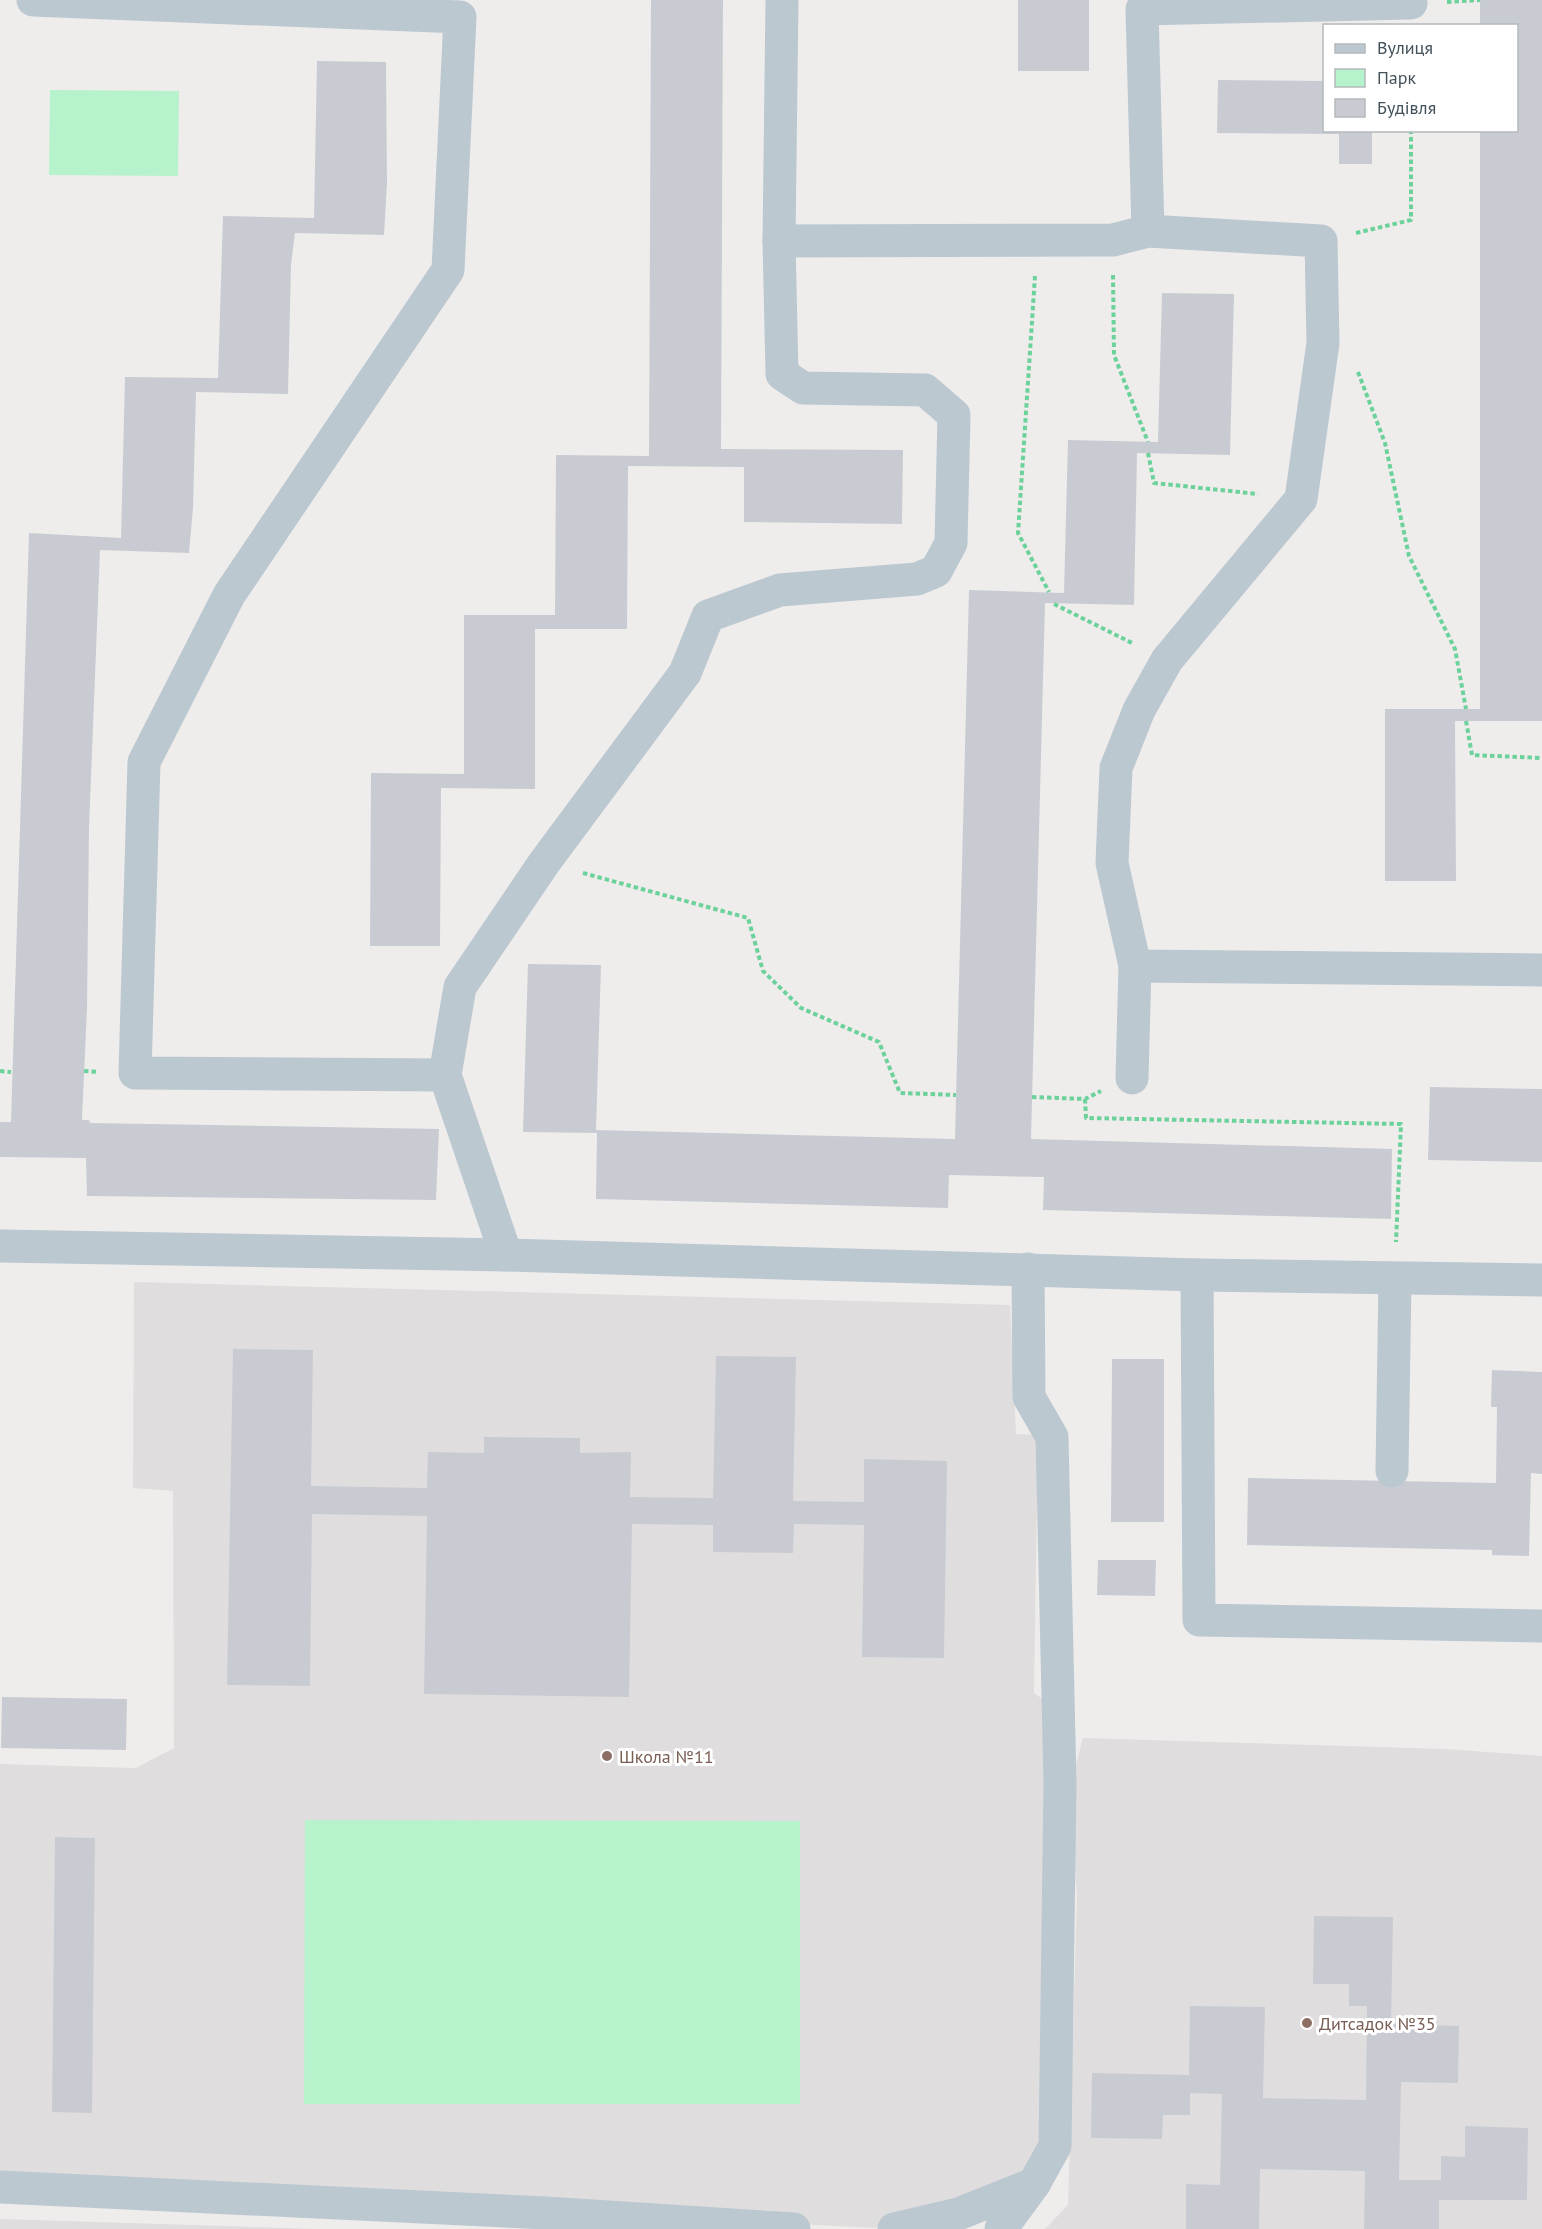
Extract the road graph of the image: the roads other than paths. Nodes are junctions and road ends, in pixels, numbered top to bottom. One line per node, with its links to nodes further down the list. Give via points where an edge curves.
1 (33, 0): 4 (street)
2 (782, 0): 6 (street)
3 (1411, 3): 5 (street, via 1142,9)
4 (302, 5): 9 (street, via 460,17 448,270 229,595 144,762 135,1073)
5 (1148, 231): 6 (street, via 1113,240); 7 (street, via 1321,241 1323,343 1301,499 1167,660 1139,710 1116,768 1112,863)
6 (779, 241): 9 (street, via 782,374 803,388 925,390 954,415 951,543 936,571 917,579 780,590 708,616 685,673 544,863 460,987)
7 (1135, 966): 8 (street); 10 (street)
8 (1542, 970)
9 (445, 1075): 12 (street)
10 (1132, 1078)
11 (0, 1246): 12 (street)
12 (506, 1255): 13 (street)
13 (1028, 1269): 14 (street); 19 (street, via 1029,1396 1052,1437 1060,1783 1055,2146)
14 (1197, 1275): 15 (street); 18 (street, via 1199,1620)
15 (1395, 1279): 16 (street); 17 (street)
16 (1542, 1280)
17 (1392, 1471)
18 (1542, 1626)
19 (1034, 2184): 22 (street, via 958,2214); 23 (street)
20 (0, 2187): 21 (street)
21 (794, 2229)
22 (894, 2229)
23 (1001, 2229)

